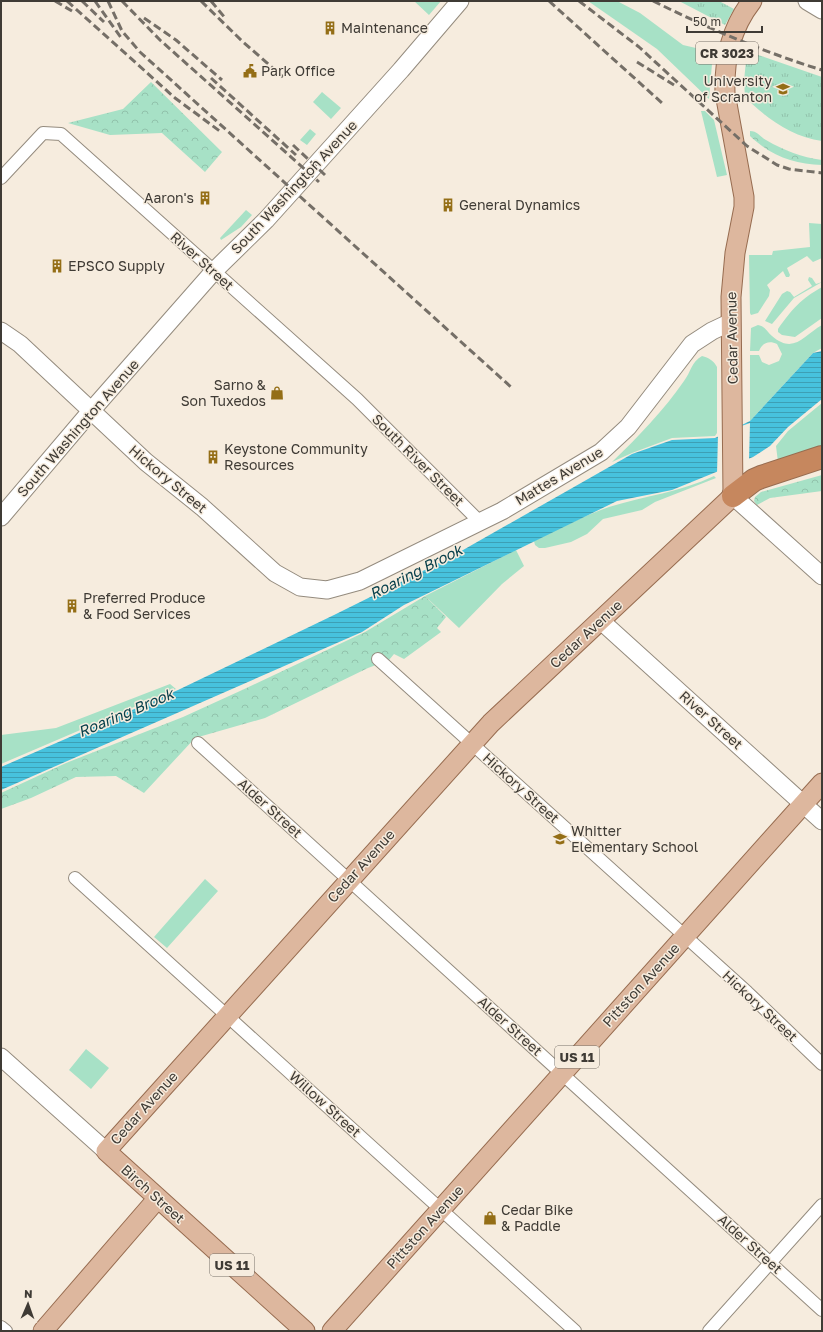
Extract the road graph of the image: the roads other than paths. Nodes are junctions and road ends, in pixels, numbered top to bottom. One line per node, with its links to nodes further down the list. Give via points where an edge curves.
1 (460, 1): 6 (street, South Washington Avenue, via 266,220)
2 (752, 1): 7 (main road, Cedar Avenue / CR 3023, via 740,17 728,49 725,81 744,197 735,253)
3 (807, 1): 4 (street)
4 (822, 10)
5 (1, 178): 6 (street, River Street, via 43,133 61,134)
6 (214, 271): 9 (street, River Street); 10 (street, South Washington Avenue)
7 (731, 322): 13 (main road, Cedar Avenue); 15 (street, Mattes Avenue, via 712,330 692,344 628,427 610,445)
8 (1, 331): 10 (street, Hickory Street, via 20,344)
9 (357, 399): 15 (street, South River Street)
10 (90, 411): 14 (street, South Washington Avenue); 17 (street, Hickory Street, via 146,462 288,581 309,589 327,590)
11 (822, 457): 13 (highway, via 761,477)
12 (822, 465): 13 (highway)
13 (733, 496): 16 (street); 18 (main road, Cedar Avenue)
14 (1, 517)
15 (480, 522): 17 (street, Mattes Avenue)
16 (822, 576)
17 (350, 585)
18 (600, 620): 21 (main road, Cedar Avenue); 23 (street, River Street)
19 (378, 659): 21 (street, Hickory Street)
20 (198, 743): 26 (street, Alder Street)
21 (471, 743): 26 (main road, Cedar Avenue); 27 (street, Hickory Street)
22 (822, 783): 23 (main road, Pittston Avenue / US 11)
23 (803, 804): 24 (street, River Street); 27 (main road, Pittston Avenue / US 11)
24 (822, 821)
25 (75, 878): 28 (street, Willow Street)
26 (349, 879): 28 (main road, Cedar Avenue); 31 (street, Alder Street)
27 (685, 936): 30 (street, Hickory Street); 31 (main road, Pittston Avenue / US 11)
28 (227, 1015): 32 (main road, Cedar Avenue); 35 (street, Willow Street)
29 (1, 1057): 32 (street, Birch Street)
30 (822, 1064)
31 (562, 1073): 35 (main road, Pittston Avenue / US 11); 36 (street, Alder Street)
32 (106, 1151): 33 (main road, Birch Street)
33 (158, 1198): 39 (main road); 41 (main road, Birch Street / US 11)
34 (822, 1205): 36 (street)
35 (441, 1208): 42 (main road, Pittston Avenue / US 11); 43 (street, Willow Street)
36 (771, 1263): 37 (street, Alder Street); 44 (street)
37 (822, 1310)
38 (1, 1327): 40 (street)
39 (47, 1330)
40 (6, 1331)
41 (305, 1331)
42 (332, 1331)
43 (575, 1331)
44 (709, 1331)

